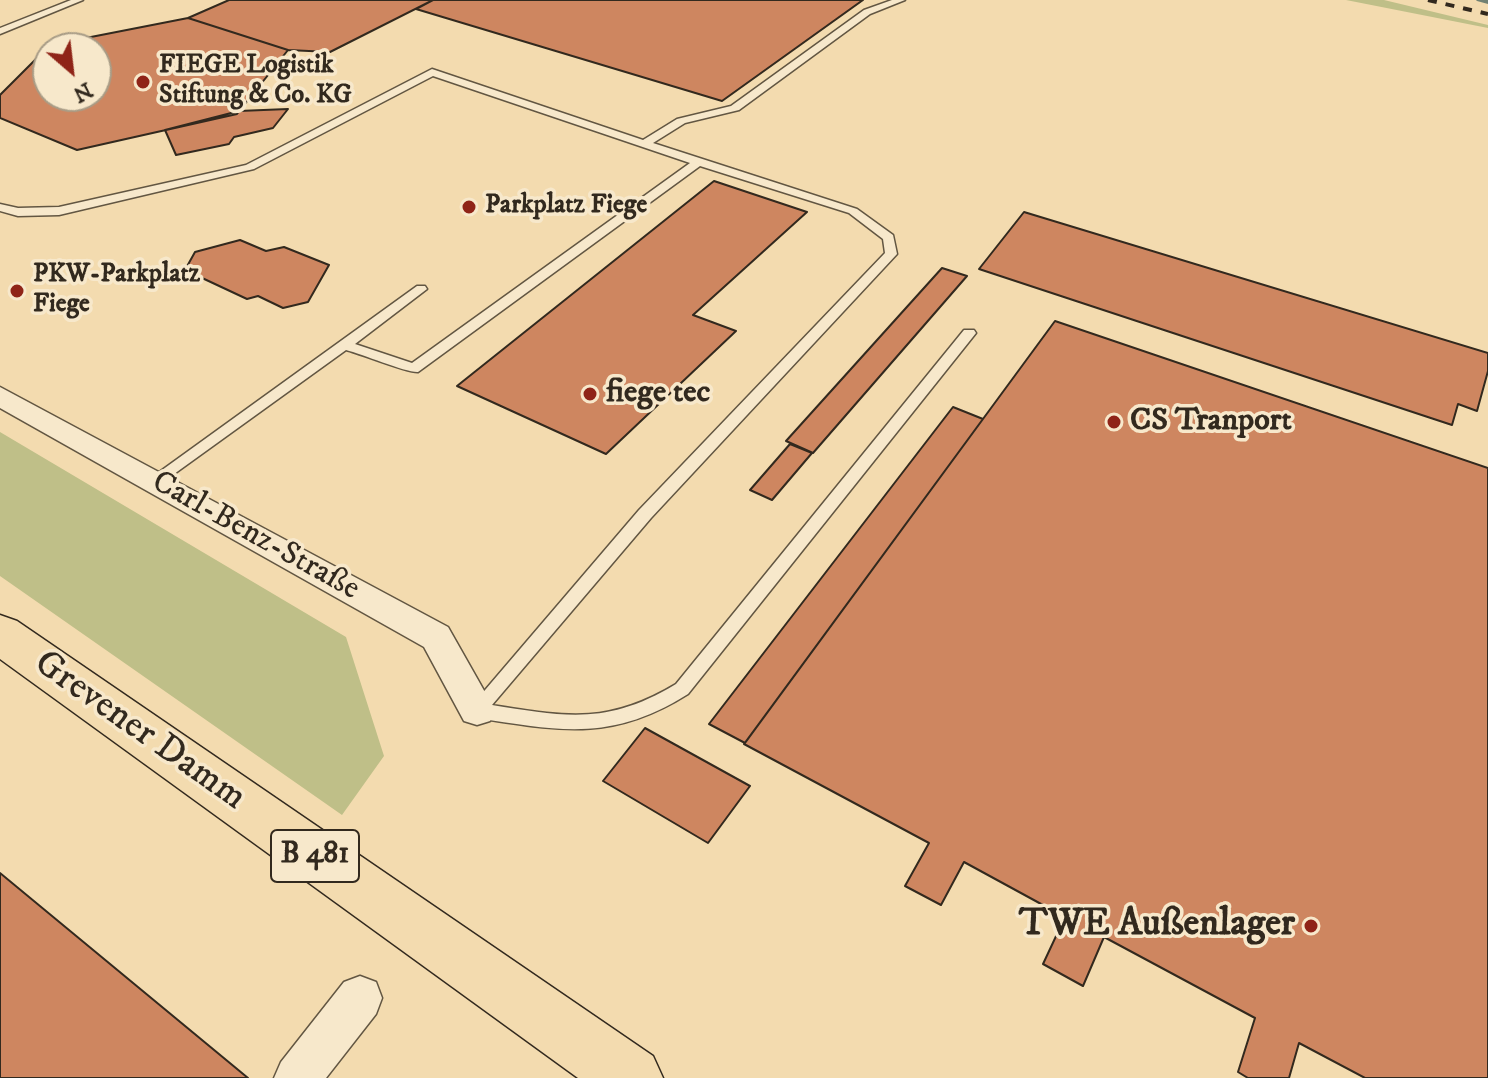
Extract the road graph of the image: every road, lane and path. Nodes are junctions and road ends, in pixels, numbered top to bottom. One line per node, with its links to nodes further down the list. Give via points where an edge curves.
1 (79, 0): 3 (lane)
2 (901, 0): 4 (lane, via 867,12 735,108 681,121)
3 (0, 31)
4 (642, 145): 5 (lane); 6 (lane, via 432,72 250,167 59,211)
5 (698, 162): 9 (lane, via 413,369); 13 (lane, via 853,211 889,238 891,254 645,514)
6 (0, 207)
7 (421, 289): 9 (lane)
8 (969, 333): 13 (lane, via 682,689 658,707 588,725)
9 (344, 345): 11 (lane)
10 (0, 396): 11 (street, Carl-Benz-Straße)
11 (156, 482): 13 (street, Carl-Benz-Straße, via 436,637)
12 (0, 634): 16 (main road, Grevener Damm / B 481)
13 (477, 710)
14 (360, 998): 15 (street)
15 (297, 1078)
16 (631, 1078)

